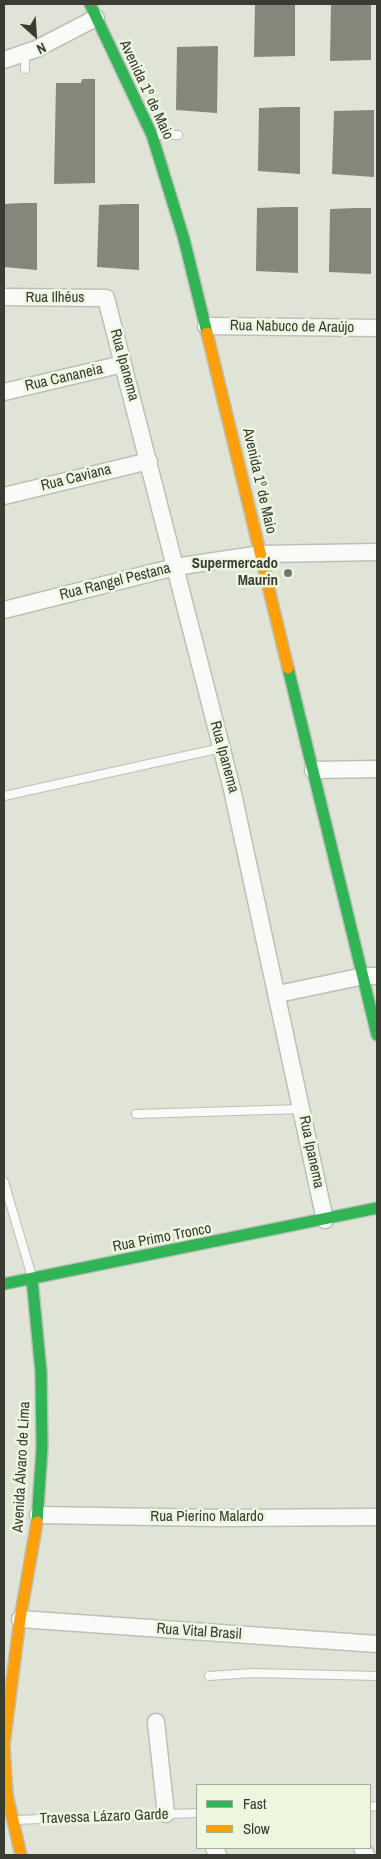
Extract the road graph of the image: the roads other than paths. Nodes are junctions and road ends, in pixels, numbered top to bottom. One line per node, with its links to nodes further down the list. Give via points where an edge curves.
1 (93, 11): 2 (street, via 25,61); 4 (street, Avenida 1º de Maio)
2 (4, 60)
3 (178, 134): 4 (lane)
4 (152, 135): 7 (street, Avenida 1º de Maio)
5 (4, 297): 6 (street, Rua Ilhéus)
6 (106, 298): 9 (street, Rua Ipanema)
7 (206, 326): 8 (street, Rua Nabuco de Araújo); 14 (street, Avenida 1º de Maio)
8 (377, 328)
9 (123, 364): 10 (street, Rua Cananeia); 11 (street, Rua Ipanema)
10 (4, 392)
11 (149, 461): 12 (street, Rua Caviana); 15 (street, Rua Ipanema)
12 (4, 496)
13 (377, 552): 14 (street, Rua Rangel Pestana)
14 (261, 554): 15 (street, Rua Rangel Pestana); 19 (street, Avenida 1º de Maio)
15 (175, 567): 16 (street, Rua Rangel Pestana); 17 (street, Rua Ipanema)
16 (4, 610)
17 (221, 748): 20 (lane); 22 (street, Rua Ipanema)
18 (377, 769): 19 (street)
19 (313, 770): 21 (street, Avenida 1º de Maio)
20 (4, 796)
21 (371, 976): 22 (street); 23 (street, Avenida 1º de Maio)
22 (278, 994): 24 (street, Rua Ipanema)
23 (377, 1035)
24 (302, 1109): 25 (lane); 28 (street, Rua Ipanema)
25 (136, 1114)
26 (4, 1182): 29 (lane)
27 (377, 1208): 28 (street, Rua Primo Tronco)
28 (325, 1220): 29 (street, Rua Primo Tronco)
29 (32, 1279): 30 (street, Rua Primo Tronco); 31 (street, Avenida Álvaro de Lima, via 41,1372 42,1448)
30 (8, 1283)
31 (38, 1515): 32 (street, Rua Pierino Malardo); 33 (street, Avenida Álvaro de Lima)
32 (377, 1517)
33 (20, 1619): 34 (street, Rua Vital Brasil); 38 (street, Avenida Álvaro de Lima)
34 (377, 1644)
35 (209, 1676): 36 (lane, via 253,1673)
36 (377, 1676)
37 (156, 1722): 41 (street)
38 (4, 1744)
39 (4, 1748): 42 (street, via 6,1795)
40 (196, 1813): 41 (lane, Travessa Lázaro Garde)
41 (166, 1814): 42 (lane, Travessa Lázaro Garde)
42 (11, 1820): 43 (street)
43 (22, 1855)

